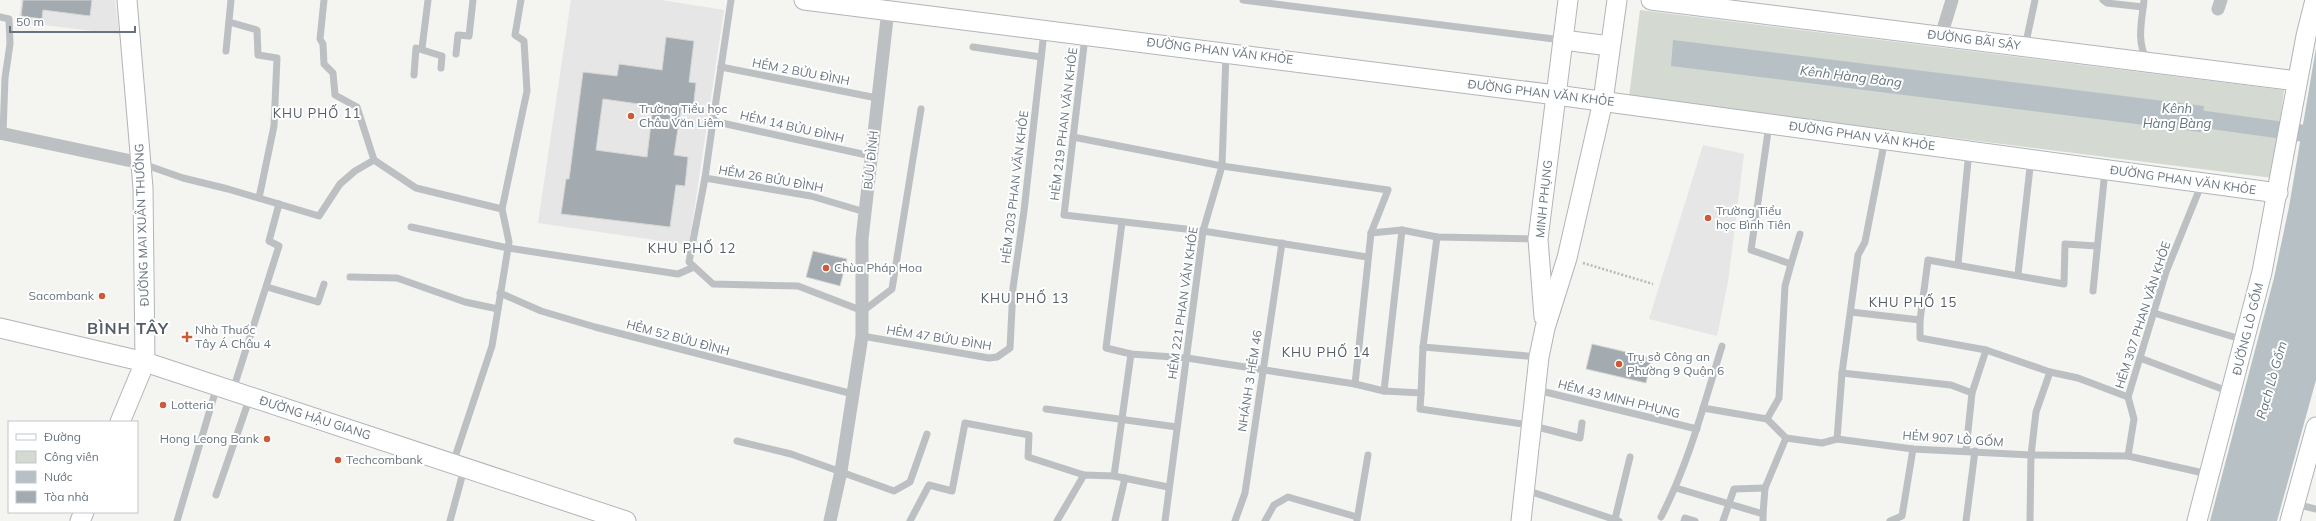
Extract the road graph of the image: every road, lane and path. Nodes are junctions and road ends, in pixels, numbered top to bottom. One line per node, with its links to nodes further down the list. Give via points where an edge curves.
1 (127, 0): 51 (street, ĐƯỜNG MAI XUÂN THƯỞNG)
2 (231, 0): 20 (lane)
3 (324, 0): 50 (lane, via 320,39 323,44 324,64 333,73 335,95 357,107)
4 (428, 0): 28 (lane)
5 (473, 0): 31 (lane, via 469,36 458,35)
6 (521, 0): 59 (lane, via 516,35 524,42 527,91)
7 (731, 0): 34 (lane)
8 (804, 0): 18 (street, ĐƯỜNG PHAN VĂN KHỎE)
9 (1243, 0): 24 (lane)
10 (1568, 0): 24 (street, MINH PHỤNG)
11 (1617, 0): 25 (street, MINH PHỤNG)
12 (1651, 0): 23 (street, ĐƯỜNG BÃI SẬY)
13 (1952, 0): 23 (street)
14 (2035, 0): 27 (lane)
15 (2103, 0): 17 (lane, via 2107,3)
16 (2315, 0): 37 (street, ĐƯỜNG LÒ GỐM)
17 (2144, 4): 33 (lane, via 2142,52)
18 (888, 10): 21 (street, ĐƯỜNG PHAN VĂN KHỎE); 39 (street, BỬU ĐÌNH)
19 (0, 17): 44 (lane, via 9,19 10,44)
20 (229, 22): 29 (lane); 57 (lane, via 257,30 258,55 277,58 274,126)
21 (1045, 30): 22 (street, ĐƯỜNG PHAN VĂN KHỎE); 32 (lane, HẺM 203 PHAN VĂN KHỎE)
22 (1086, 34): 30 (street, ĐƯỜNG PHAN VĂN KHỎE); 45 (lane, HẺM 219 PHAN VĂN KHỎE)
23 (1941, 36): 27 (street, ĐƯỜNG BÃI SẬY)
24 (1562, 40): 25 (street); 38 (street, MINH PHỤNG)
25 (1610, 46): 40 (street, MINH PHỤNG)
26 (973, 47): 32 (lane)
27 (2025, 47): 33 (street, ĐƯỜNG BÃI SẬY)
28 (422, 48): 35 (lane, via 442,56); 36 (lane, via 416,48)
29 (226, 51)
30 (1226, 52): 38 (street, ĐƯỜNG PHAN VĂN KHỎE); 52 (lane, HẺM 221 PHAN VĂN KHỎE)
31 (456, 54)
32 (1041, 57): 95 (lane, HẺM 203 PHAN VĂN KHỎE, via 1013,288)
33 (2149, 62): 37 (street, ĐƯỜNG BÃI SẬY)
34 (721, 67): 39 (lane, HẺM 2 BỬU ĐÌNH); 42 (lane)
35 (440, 68)
36 (414, 75)
37 (2297, 81): 56 (street, ĐƯỜNG LÒ GỐM)
38 (1556, 95): 40 (street, ĐƯỜNG PHAN VĂN KHỎE); 68 (street, MINH PHỤNG)
39 (877, 98): 48 (street, BỬU ĐÌNH)
40 (1603, 101): 43 (street, ĐƯỜNG PHAN VĂN KHỎE); 73 (street, MINH PHỤNG)
41 (921, 109): 85 (lane, via 892,289)
42 (713, 121): 48 (lane, HẺM 14 BỬU ĐÌNH); 54 (lane, HẺM 26 BỬU ĐÌNH)
43 (1769, 123): 46 (street, ĐƯỜNG PHAN VĂN KHỎE); 74 (lane, via 1751,250)
44 (2, 133): 51 (street)
45 (1073, 137): 52 (lane); 61 (lane, HẺM 219 PHAN VĂN KHỎE, via 1064,215)
46 (1885, 139): 47 (street, ĐƯỜNG PHAN VĂN KHỎE); 86 (lane, via 1865,242 1858,255)
47 (1970, 151): 49 (street, ĐƯỜNG PHAN VĂN KHỎE); 75 (lane)
48 (871, 156): 60 (street, BỬU ĐÌNH)
49 (2032, 159): 53 (street, ĐƯỜNG PHAN VĂN KHỎE); 77 (lane)
50 (374, 160): 58 (lane, via 340,184 319,216); 59 (lane, via 416,188)
51 (141, 163): 57 (lane, via 183,178); 101 (street, ĐƯỜNG MAI XUÂN THƯỞNG)
52 (1222, 166): 64 (lane, HẺM 221 PHAN VĂN KHỎE); 65 (lane, via 1388,190)
53 (2105, 169): 55 (street, ĐƯỜNG PHAN VĂN KHỎE); 70 (lane)
54 (705, 178): 60 (lane, HẺM 26 BỬU ĐÌNH, via 811,196); 76 (lane, via 689,262)
55 (2202, 183): 56 (street, ĐƯỜNG PHAN VĂN KHỎE); 87 (lane, HẺM 307 PHAN VĂN KHỎE, via 2166,272)
56 (2278, 193): 92 (street, ĐƯỜNG LÒ GỐM)
57 (259, 198): 58 (lane)
58 (279, 204): 81 (lane, via 269,241 280,246)
59 (502, 209): 71 (lane)
60 (865, 212): 85 (street, BỬU ĐÌNH, via 862,239)
61 (1122, 222): 64 (lane); 97 (lane, via 1106,348)
62 (411, 227): 71 (lane)
63 (1402, 230): 65 (lane); 67 (lane); 108 (lane)
64 (1203, 231): 69 (lane); 99 (lane, HẺM 221 PHAN VĂN KHỎE)
65 (1371, 233): 72 (lane)
66 (1800, 234): 74 (lane)
67 (1437, 237): 68 (lane); 94 (lane)
68 (1538, 239): 90 (street, MINH PHỤNG)
69 (1282, 244): 72 (lane); 102 (lane, NHÁNH 3 HẺM 46)
70 (2097, 246): 77 (lane, via 2065,244 2064,284); 82 (lane)
71 (508, 248): 76 (lane, via 678,274); 83 (lane)
72 (1367, 257): 105 (lane)
73 (1567, 258): 80 (path); 90 (street, MINH PHỤNG)
74 (1791, 264): 117 (lane, via 1785,286 1779,398)
75 (1958, 264): 77 (lane); 88 (lane, via 1928,260)
76 (694, 267): 85 (lane, via 713,284 798,286)
77 (2018, 274)
78 (350, 277): 84 (lane, via 397,278 465,302)
79 (324, 284): 81 (lane, via 318,302)
80 (1653, 284)
81 (266, 287): 107 (lane)
82 (2093, 291)
83 (500, 293): 84 (lane); 111 (lane, HẺM 52 BỬU ĐÌNH, via 541,311 595,327)
84 (498, 309): 135 (lane, via 492,346)
85 (863, 311): 91 (street, BỬU ĐÌNH)
86 (1851, 312): 88 (lane); 104 (lane)
87 (2154, 313): 92 (lane); 100 (lane, HẺM 307 PHAN VĂN KHỎE)
88 (1920, 320): 96 (lane, via 1920,338)
89 (0, 328): 101 (street, ĐƯỜNG HẬU GIANG)
90 (1545, 328): 98 (street, MINH PHỤNG)
91 (862, 336): 95 (lane, HẺM 47 BỬU ĐÌNH, via 989,358 997,357); 111 (street, BỬU ĐÌNH)
92 (2246, 340): 109 (street, ĐƯỜNG LÒ GỐM)
93 (1722, 346): 114 (lane)
94 (1423, 347): 98 (lane); 112 (lane)
95 (1010, 348)
96 (1986, 350): 103 (lane); 110 (lane)
97 (1131, 354): 99 (lane); 116 (lane)
98 (1539, 357): 106 (street, MINH PHỤNG)
99 (1187, 358): 102 (lane); 121 (lane, HẺM 221 PHAN VĂN KHỎE)
100 (2140, 358): 109 (lane); 113 (lane, HẺM 307 PHAN VĂN KHỎE)
101 (145, 362): 107 (street, ĐƯỜNG HẬU GIANG); 118 (street, ĐƯỜNG MAI XUÂN THƯỞNG)
102 (1263, 369): 105 (lane); 163 (lane, NHÁNH 3 HẺM 46, via 1245,493)
103 (2050, 372): 113 (lane, via 2078,378); 131 (lane, via 2036,412)
104 (1842, 373): 110 (lane, via 1951,385); 126 (lane)
105 (1355, 384): 108 (lane)
106 (1536, 390): 120 (street, MINH PHỤNG); 122 (lane, HẺM 43 MINH PHỤNG)
107 (233, 391): 135 (street, ĐƯỜNG HẬU GIANG); 145 (lane); 155 (lane)
108 (1384, 391): 112 (lane)
109 (2232, 392): 138 (street, ĐƯỜNG LÒ GỐM)
110 (1972, 393): 129 (lane)
111 (853, 394): 136 (street, BỬU ĐÌNH)
112 (1421, 394): 120 (lane, via 1420,409)
113 (2128, 397): 133 (lane, HẺM 307 PHAN VĂN KHỎE, via 2134,419)
114 (1703, 408): 117 (lane); 122 (lane)
115 (1046, 409): 116 (lane)
116 (1122, 419): 121 (lane); 139 (lane)
117 (1767, 419): 125 (lane)
118 (120, 421)
119 (1582, 423): 120 (lane, via 1580,438)
120 (1530, 426): 144 (street, MINH PHỤNG)
121 (1177, 427): 141 (lane, HẺM 221 PHAN VĂN KHỎE)
122 (1697, 429): 142 (lane)
123 (2316, 429): 148 (street)
124 (927, 434): 136 (lane, via 910,482 894,491)
125 (1786, 438): 126 (lane, HẺM 907 LÒ GỐM, via 1822,443); 143 (lane)
126 (1837, 439): 128 (lane, HẺM 907 LÒ GỐM)
127 (737, 441): 136 (lane, via 791,454)
128 (1913, 448): 129 (lane, HẺM 907 LÒ GỐM); 154 (lane)
129 (1966, 450): 130 (lane, HẺM 907 LÒ GỐM)
130 (1975, 451): 131 (lane, HẺM 907 LÒ GỐM); 170 (lane)
131 (2031, 454): 133 (lane, HẺM 907 LÒ GỐM); 171 (lane)
132 (1368, 455): 152 (lane)
133 (2128, 456): 138 (lane, HẺM 907 LÒ GỐM)
134 (1630, 457): 153 (lane)
135 (458, 466): 150 (street, ĐƯỜNG HẬU GIANG); 156 (lane)
136 (841, 472): 158 (street, BỬU ĐÌNH)
137 (1084, 474): 139 (lane); 159 (lane, via 1028,457 1029,435 965,423 952,491 929,485); 160 (lane)
138 (2210, 474): 172 (street, ĐƯỜNG LÒ GỐM)
139 (1114, 476): 140 (lane)
140 (1125, 478): 141 (lane); 161 (lane)
141 (1168, 487): 162 (lane, HẺM 221 PHAN VĂN KHỎE)
142 (1676, 488): 146 (lane); 149 (lane)
143 (1764, 488): 146 (lane, via 1734,489); 151 (lane)
144 (1526, 490): 153 (lane); 165 (street, MINH PHỤNG)
145 (216, 495)
146 (1728, 505): 151 (lane); 168 (lane)
147 (2316, 509): 148 (lane)
148 (2293, 512)
149 (1662, 517)
150 (606, 518): 157 (street, ĐƯỜNG HẬU GIANG)
151 (1763, 518)
152 (1357, 519): 164 (lane, via 1288,497 1274,505)
153 (1617, 520)
154 (1901, 520): 169 (lane)
155 (177, 521)
156 (450, 521)
157 (626, 521)
158 (830, 521)
159 (910, 521)
160 (1057, 521)
161 (1115, 521)
162 (1165, 521)
163 (1235, 521)
164 (1265, 521)
165 (1521, 521)
166 (1684, 521): 167 (lane, via 1684,518)
167 (1694, 521)
168 (1723, 521)
169 (1890, 521)
170 (1966, 521)
171 (2030, 521)
172 (2197, 521)

